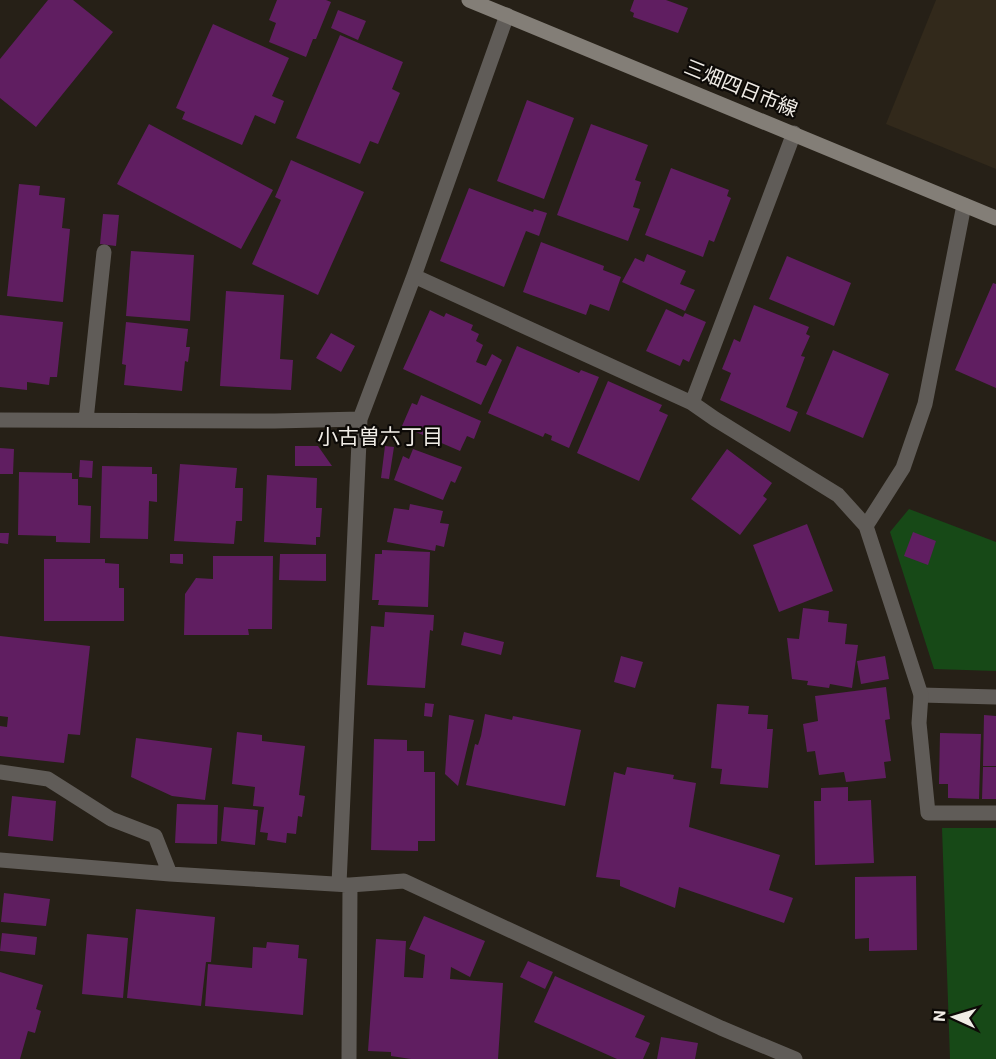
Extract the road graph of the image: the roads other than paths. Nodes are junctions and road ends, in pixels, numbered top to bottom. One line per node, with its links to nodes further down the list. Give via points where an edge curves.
1 (473, 1): 2 (main road, 三畑四日市線)
2 (507, 15): 3 (main road, 三畑四日市線); 7 (street)
3 (794, 133): 4 (main road, 三畑四日市線); 8 (street)
4 (964, 205): 5 (main road, 三畑四日市線); 12 (street, via 925,404 903,468)
5 (996, 218)
6 (104, 252): 11 (street)
7 (414, 276): 8 (street); 9 (street)
8 (693, 403): 12 (street, via 838,495)
9 (360, 419): 11 (street); 19 (street)
10 (0, 420): 11 (street)
11 (86, 420)
12 (866, 526): 13 (street)
13 (921, 695): 14 (street); 16 (street, via 919,723 928,813)
14 (996, 697)
15 (0, 772): 18 (street, via 48,779 111,819 154,836)
16 (996, 813)
17 (0, 860): 18 (street)
18 (170, 874): 19 (street)
19 (344, 885): 20 (street); 21 (street, via 404,881)
20 (349, 1059)
21 (795, 1059)

